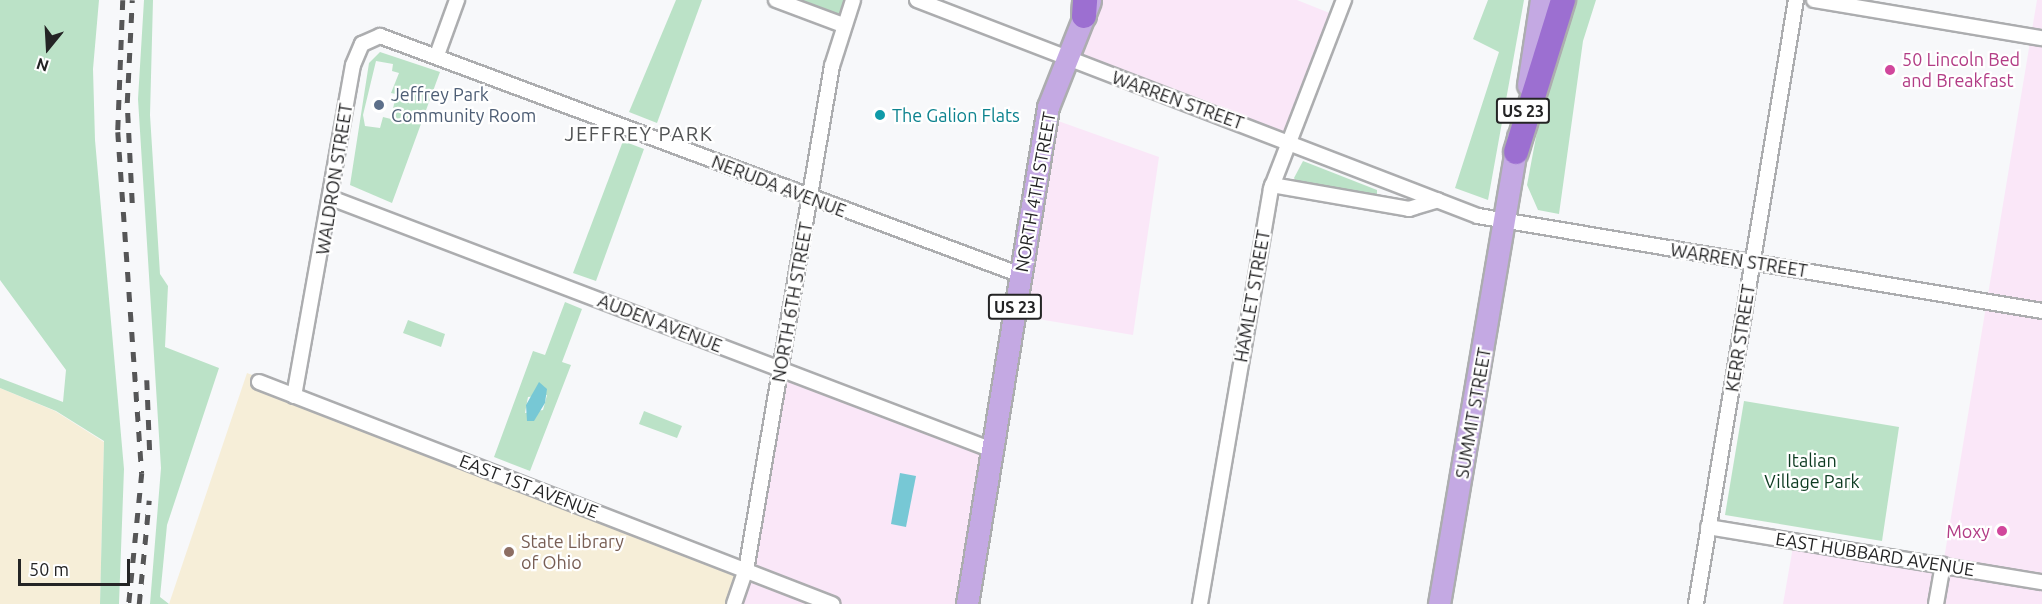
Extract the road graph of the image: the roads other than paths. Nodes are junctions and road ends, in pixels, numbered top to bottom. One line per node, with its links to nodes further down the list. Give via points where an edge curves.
1 (457, 0): 13 (street)
2 (776, 0): 11 (street)
3 (853, 0): 11 (street, NORTH 6TH STREET)
4 (918, 0): 14 (street, WARREN STREET)
5 (1344, 0): 15 (street, HAMLET STREET)
6 (1541, 0): 16 (main road, US 23)
7 (1563, 0): 16 (highway)
8 (1796, 0): 22 (street, KERR STREET)
9 (1814, 0): 12 (street)
10 (1086, 5): 14 (main road, NORTH 4TH STREET / US 23)
11 (843, 25): 19 (street, NORTH 6TH STREET)
12 (2036, 37)
13 (437, 55): 18 (street, WALDRON STREET, via 380,36 357,50); 19 (street, NERUDA AVENUE)
14 (1067, 59): 15 (street, WARREN STREET); 23 (main road, NORTH 4TH STREET / US 23, via 1048,107)
15 (1289, 142): 17 (street, HAMLET STREET); 20 (street, WARREN STREET)
16 (1516, 152): 21 (main road, US 23)
17 (1272, 184): 20 (street, via 1409,209); 36 (street, HAMLET STREET)
18 (331, 198): 25 (street, AUDEN AVENUE); 27 (street, WALDRON STREET)
19 (811, 198): 23 (street, NERUDA AVENUE); 25 (street, NORTH 6TH STREET)
20 (1438, 200): 21 (street, WARREN STREET)
21 (1506, 222): 22 (street, WARREN STREET); 37 (main road, SUMMIT STREET / US 23)
22 (1753, 262): 24 (street, WARREN STREET); 29 (street, KERR STREET)
23 (1021, 275): 28 (main road, NORTH 4TH STREET / US 23)
24 (2042, 311)
25 (781, 368): 28 (street, AUDEN AVENUE); 31 (street, NORTH 6TH STREET)
26 (259, 382): 27 (street, EAST 1ST AVENUE)
27 (294, 396): 31 (street, EAST 1ST AVENUE)
28 (990, 448): 35 (main road, NORTH 4TH STREET / US 23)
29 (1708, 527): 30 (street, EAST HUBBARD AVENUE); 38 (street, KERR STREET)
30 (1942, 565): 32 (street, EAST HUBBARD AVENUE); 39 (street)
31 (746, 570): 33 (street, NORTH 6TH STREET); 34 (street, EAST 1ST AVENUE)
32 (2042, 582)
33 (734, 604)
34 (832, 604)
35 (967, 604)
36 (1200, 604)
37 (1440, 604)
38 (1696, 604)
39 (1936, 604)

